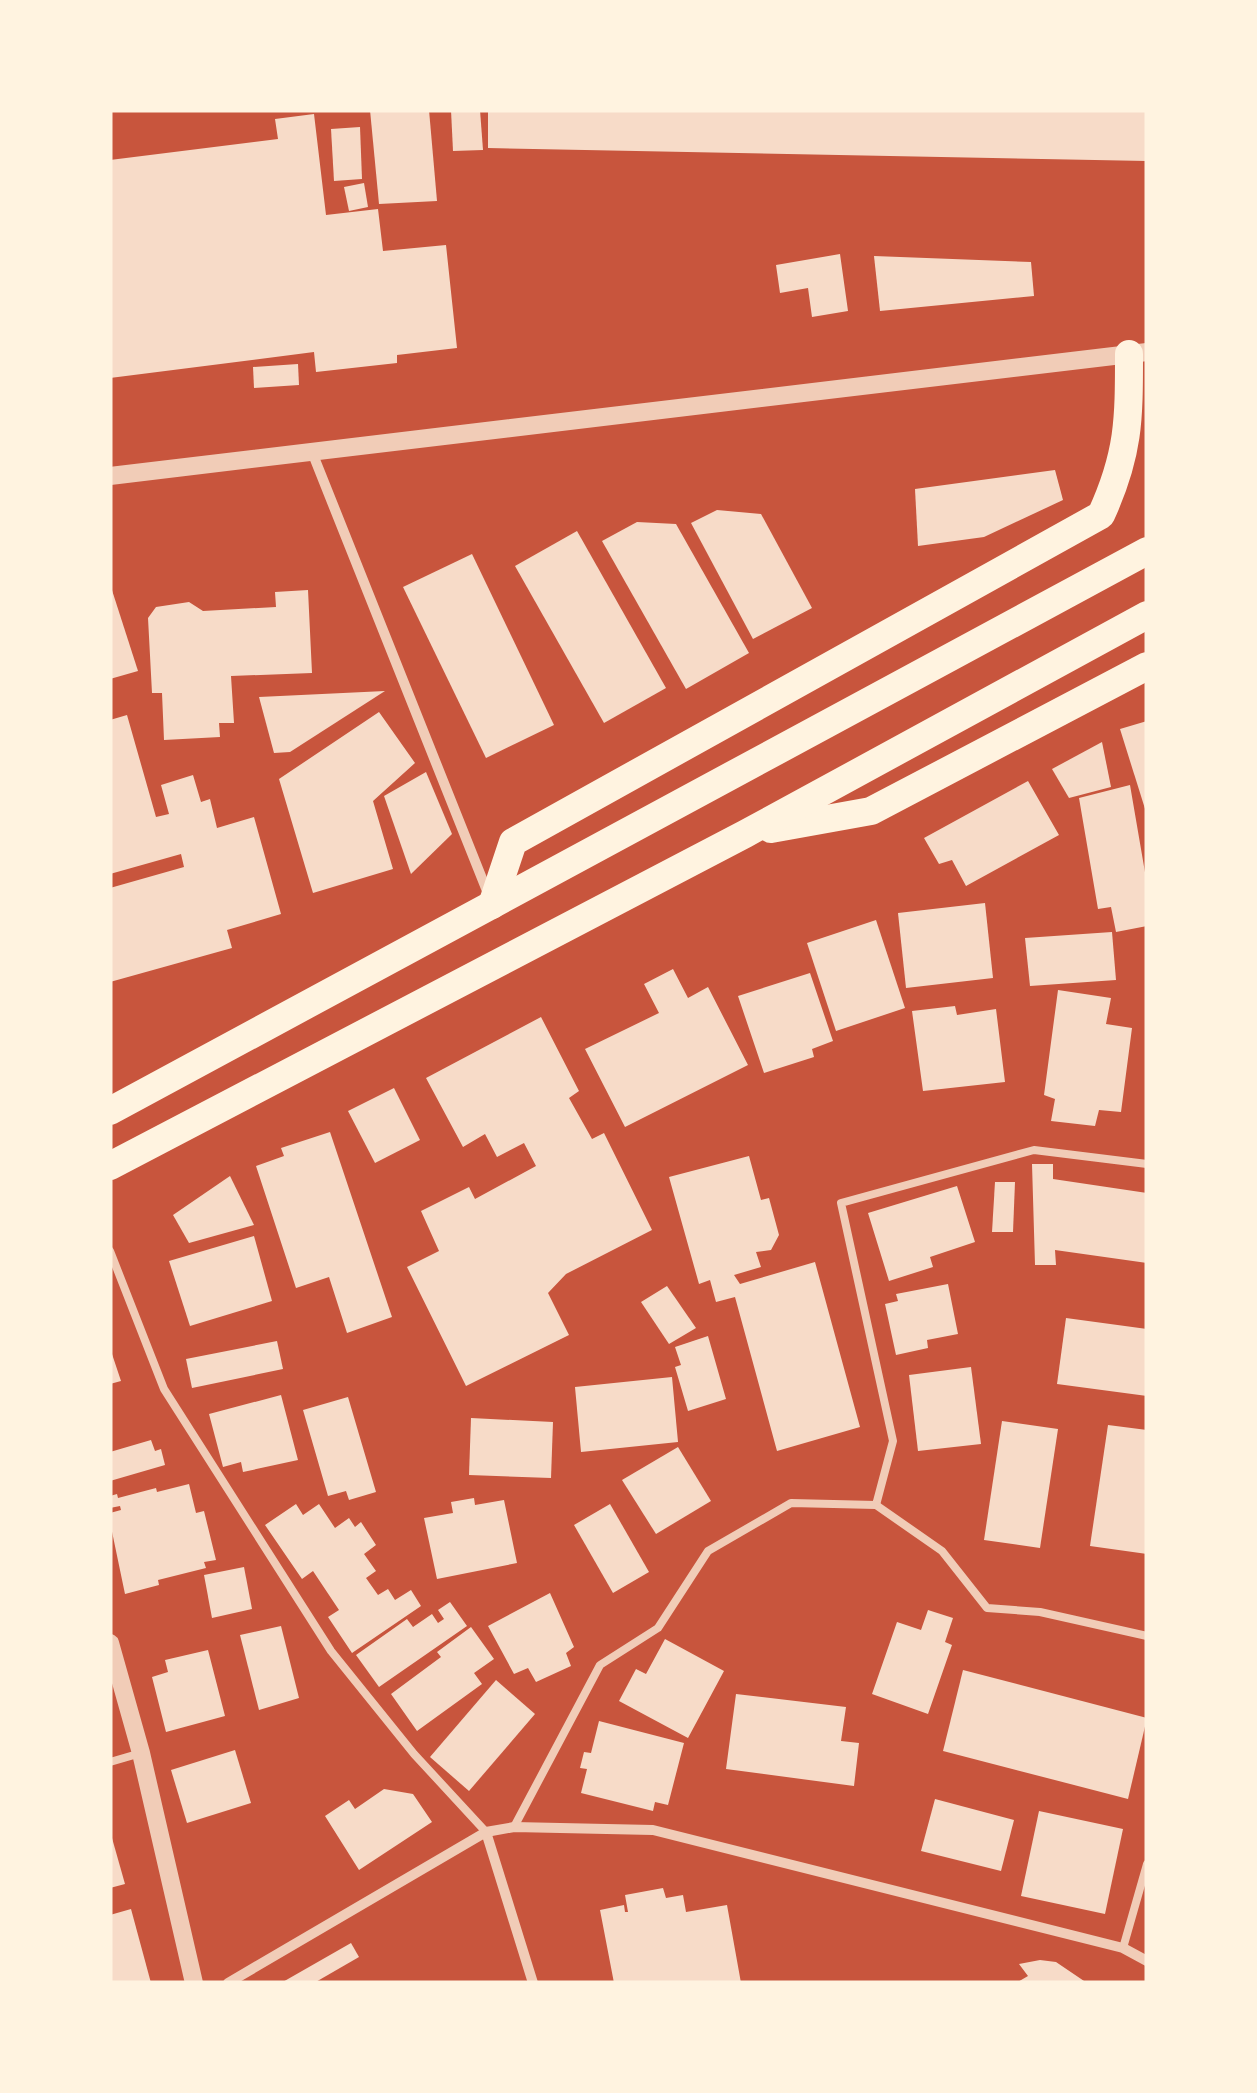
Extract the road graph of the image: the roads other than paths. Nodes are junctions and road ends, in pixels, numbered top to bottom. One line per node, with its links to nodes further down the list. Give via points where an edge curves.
1 (1138, 352): 2 (street); 8 (highway, via 1117,480 1101,515 513,842)
2 (311, 451): 3 (street); 8 (street)
3 (110, 476)
4 (1147, 551): 8 (highway)
5 (1147, 615): 7 (highway)
6 (1147, 666): 7 (highway, via 870,811)
7 (745, 834): 11 (highway)
8 (492, 905): 9 (highway)
9 (110, 1110)
10 (1147, 1164): 13 (lane, via 1034,1150 842,1203 893,1441)
11 (110, 1166)
12 (110, 1251): 19 (lane, via 164,1389 332,1651)
13 (876, 1505): 14 (lane, via 942,1550 987,1608 1040,1612); 18 (lane, via 791,1503 708,1550 658,1628 600,1665)
14 (1147, 1636)
15 (110, 1643): 16 (street)
16 (141, 1754): 17 (lane); 23 (street)
17 (110, 1762)
18 (514, 1827): 19 (street); 21 (street, via 653,1830)
19 (486, 1832): 24 (street); 25 (street)
20 (1147, 1864): 21 (lane)
21 (1122, 1948): 22 (street)
22 (1147, 1961)
23 (194, 1983)
24 (228, 1983)
25 (533, 1983)

